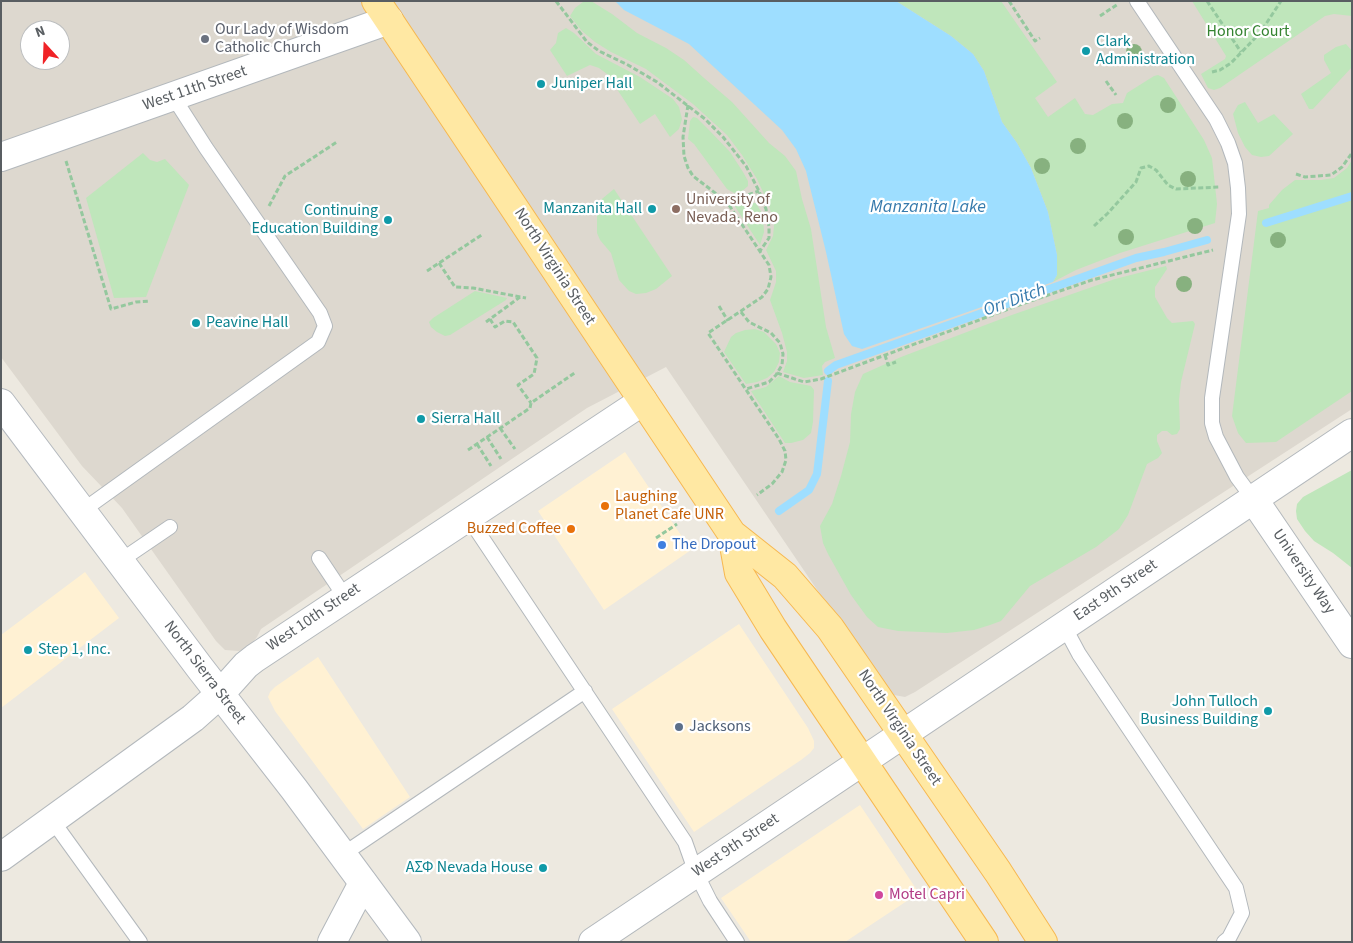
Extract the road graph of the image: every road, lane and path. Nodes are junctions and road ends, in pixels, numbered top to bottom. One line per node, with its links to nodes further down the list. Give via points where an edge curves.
1 (556, 1): 15 (path, via 587,42 657,82)
2 (1009, 1): 9 (path, via 1035,41)
3 (1137, 1): 56 (lane, via 1213,114 1235,163 1239,214 1212,398 1212,422 1216,437 1237,477)
4 (1207, 1): 10 (path)
5 (1281, 1): 10 (path, via 1260,33)
6 (1118, 4): 8 (path)
7 (383, 11): 14 (street, West 11th Street); 44 (main road, North Virginia Street)
8 (1100, 16)
9 (1040, 38)
10 (1240, 52): 11 (path, via 1231,63)
11 (1212, 72)
12 (1106, 81): 13 (path)
13 (1116, 96)
14 (174, 98): 18 (street, West 11th Street); 57 (lane, via 320,313 325,326 318,342)
15 (688, 105): 22 (path, via 723,137 746,166); 23 (path, via 682,137 688,168 692,176)
16 (337, 142): 24 (path, via 285,176)
17 (1352, 153): 20 (path, via 1331,175 1312,177)
18 (1, 158)
19 (65, 158): 33 (path, via 111,309)
20 (1296, 174)
21 (1220, 187): 25 (path, via 1176,190 1156,170 1149,166 1141,168 1136,182)
22 (759, 191): 23 (path); 28 (path, via 769,227 768,238)
23 (727, 202): 28 (path)
24 (269, 207)
25 (1094, 226)
26 (483, 234): 29 (path)
27 (1215, 249): 39 (path, via 1092,280)
28 (760, 251): 35 (path, via 769,265 768,289)
29 (439, 263): 30 (path); 31 (path, via 454,287)
30 (427, 270)
31 (521, 297): 32 (path); 36 (path)
32 (526, 298)
33 (150, 301)
34 (719, 306): 37 (path)
35 (741, 312): 37 (path); 42 (path, via 749,322 771,333 780,343 782,365)
36 (490, 319): 38 (path); 45 (path, via 495,326 505,321 513,322 537,358 534,374 518,385)
37 (728, 321): 43 (path, via 708,333)
38 (486, 322)
39 (885, 355): 40 (path, via 888,365); 42 (path, via 813,381 804,382)
40 (896, 362)
41 (576, 372): 45 (path)
42 (777, 373): 43 (path, via 769,382)
43 (746, 389): 55 (path, via 779,439 786,460 782,472)
44 (643, 401): 58 (street, West 10th Street); 61 (main road, North Virginia Street)
45 (531, 403): 47 (path, via 530,408)
46 (1, 404): 57 (street, North Sierra Street)
47 (500, 428): 49 (path); 51 (path)
48 (1352, 433): 56 (street, East 9th Street)
49 (487, 437): 50 (path); 53 (path)
50 (476, 444): 52 (path); 54 (path)
51 (515, 449)
52 (468, 450)
53 (502, 459)
54 (491, 466)
55 (757, 495)
56 (1254, 500): 66 (street, East 9th Street); 67 (street, University Way)
57 (82, 511): 64 (street, North Sierra Street)
58 (468, 516): 65 (street, West 10th Street); 68 (lane)
59 (677, 524): 62 (path)
60 (170, 527): 64 (lane)
61 (732, 534): 70 (main road, North Virginia Street, via 785,576 830,628); 71 (main road, North Virginia Street, via 739,573 774,629)
62 (656, 538)
63 (319, 558): 65 (lane)
64 (120, 561): 69 (street, North Sierra Street)
65 (345, 597): 69 (street, West 10th Street, via 255,658)
66 (1064, 626): 70 (street, East 9th Street); 84 (lane, via 1079,654 1236,888 1242,912)
67 (1352, 644)
68 (585, 691): 73 (lane); 75 (lane, via 685,842)
69 (220, 694): 72 (street, West 10th Street, via 193,718); 73 (street, North Sierra Street)
70 (903, 734): 71 (street, East 9th Street); 83 (main road, North Virginia Street)
71 (871, 755): 75 (street, West 9th Street); 82 (main road, North Virginia Street)
72 (52, 820): 74 (street, West 10th Street); 77 (lane)
73 (342, 855): 76 (street, North Sierra Street)
74 (1, 857)
75 (696, 873): 80 (street, West 9th Street); 81 (lane)
76 (363, 883): 78 (street); 79 (street, North Sierra Street)
77 (140, 942)
78 (332, 942)
79 (407, 942)
80 (593, 942)
81 (737, 942)
82 (984, 942)
83 (1043, 942)
84 (1224, 942)

